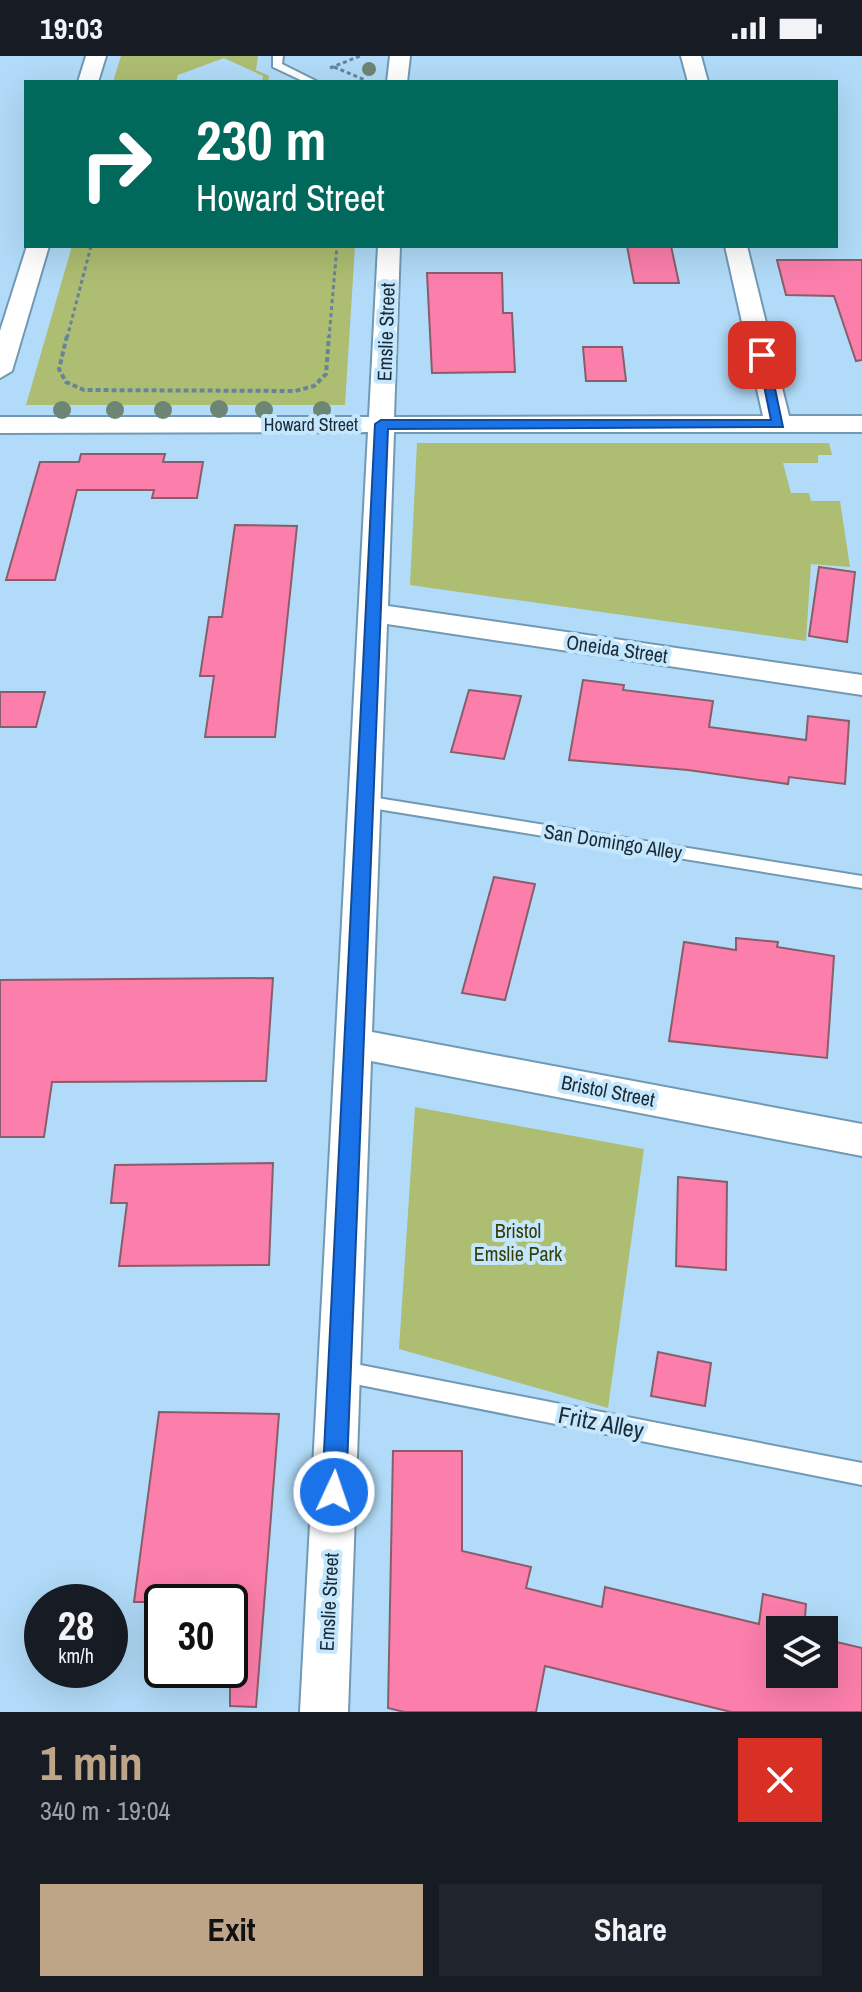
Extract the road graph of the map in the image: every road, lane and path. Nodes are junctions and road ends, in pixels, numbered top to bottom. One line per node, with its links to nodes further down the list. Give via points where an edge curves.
1 (96, 56): 8 (street)
2 (278, 56): 9 (lane, via 277,65)
3 (360, 56): 6 (path)
4 (400, 56): 11 (street)
5 (691, 56): 12 (street)
6 (333, 67): 7 (path); 10 (path)
7 (322, 71)
8 (89, 80)
9 (309, 80)
10 (364, 80)
11 (397, 80)
12 (697, 80)
13 (37, 248): 18 (street)
14 (90, 248): 15 (path, via 59,369 66,382 84,390 295,391 314,386 326,374)
15 (337, 248)
16 (389, 248): 19 (street, Emslie Street)
17 (736, 248): 20 (street)
18 (0, 371)
19 (381, 424): 20 (street, Howard Street); 22 (street, Howard Street); 23 (street, Emslie Street)
20 (778, 424): 21 (street, Howard Street)
21 (862, 424)
22 (0, 425)
23 (373, 613): 24 (street, Oneida Street); 25 (street, Emslie Street)
24 (862, 685)
25 (365, 802): 26 (lane, San Domingo Alley); 27 (street, Emslie Street)
26 (862, 882)
27 (354, 1043): 28 (street, Bristol Street); 29 (street, Emslie Street)
28 (862, 1140)
29 (340, 1371): 30 (lane, Fritz Alley); 31 (street, Emslie Street)
30 (862, 1474)
31 (324, 1712)

